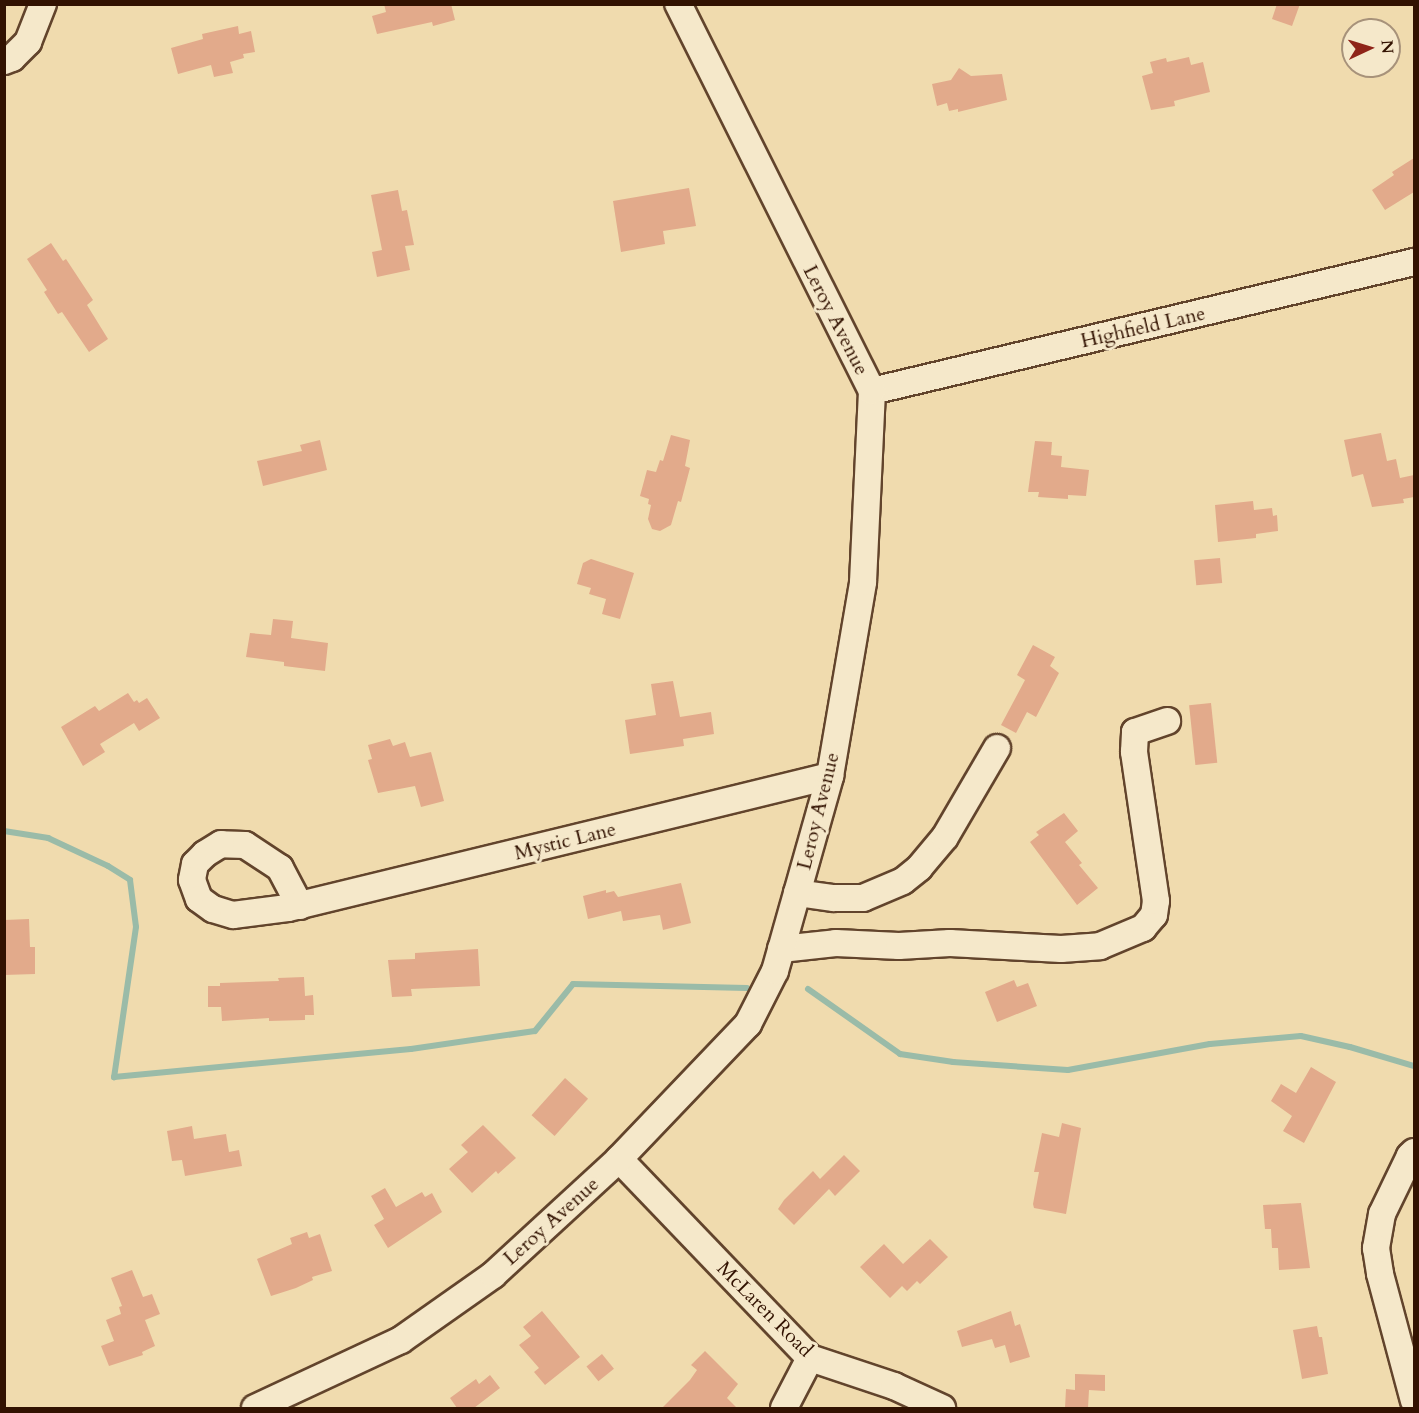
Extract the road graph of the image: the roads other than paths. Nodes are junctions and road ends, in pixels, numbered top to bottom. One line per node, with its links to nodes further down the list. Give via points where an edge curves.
1 (43, 4): 3 (street, via 28,42)
2 (678, 4): 5 (street, Leroy Avenue)
3 (4, 61)
4 (1414, 262): 5 (street, Highfield Lane)
5 (872, 391): 8 (street, Leroy Avenue, via 863,582)
6 (1167, 721): 11 (street, via 1135,732 1134,752 1156,901 1154,915 1143,928 1100,946 1061,949 836,943)
7 (997, 748): 9 (street, via 945,837 903,881 863,898)
8 (830, 776): 9 (street, Leroy Avenue); 10 (street, Mystic Lane)
9 (796, 893): 11 (street, Leroy Avenue)
10 (300, 906)
11 (781, 949): 13 (street, Leroy Avenue, via 766,991 748,1024)
12 (1414, 1152): 15 (street, via 1382,1214 1376,1248)
13 (620, 1159): 14 (street, McLaren Road); 16 (street, Leroy Avenue, via 493,1275 401,1340)
14 (810, 1358): 17 (street); 18 (street, McLaren Road, via 894,1386)
15 (1414, 1401)
16 (255, 1408)
17 (784, 1408)
18 (942, 1408)

